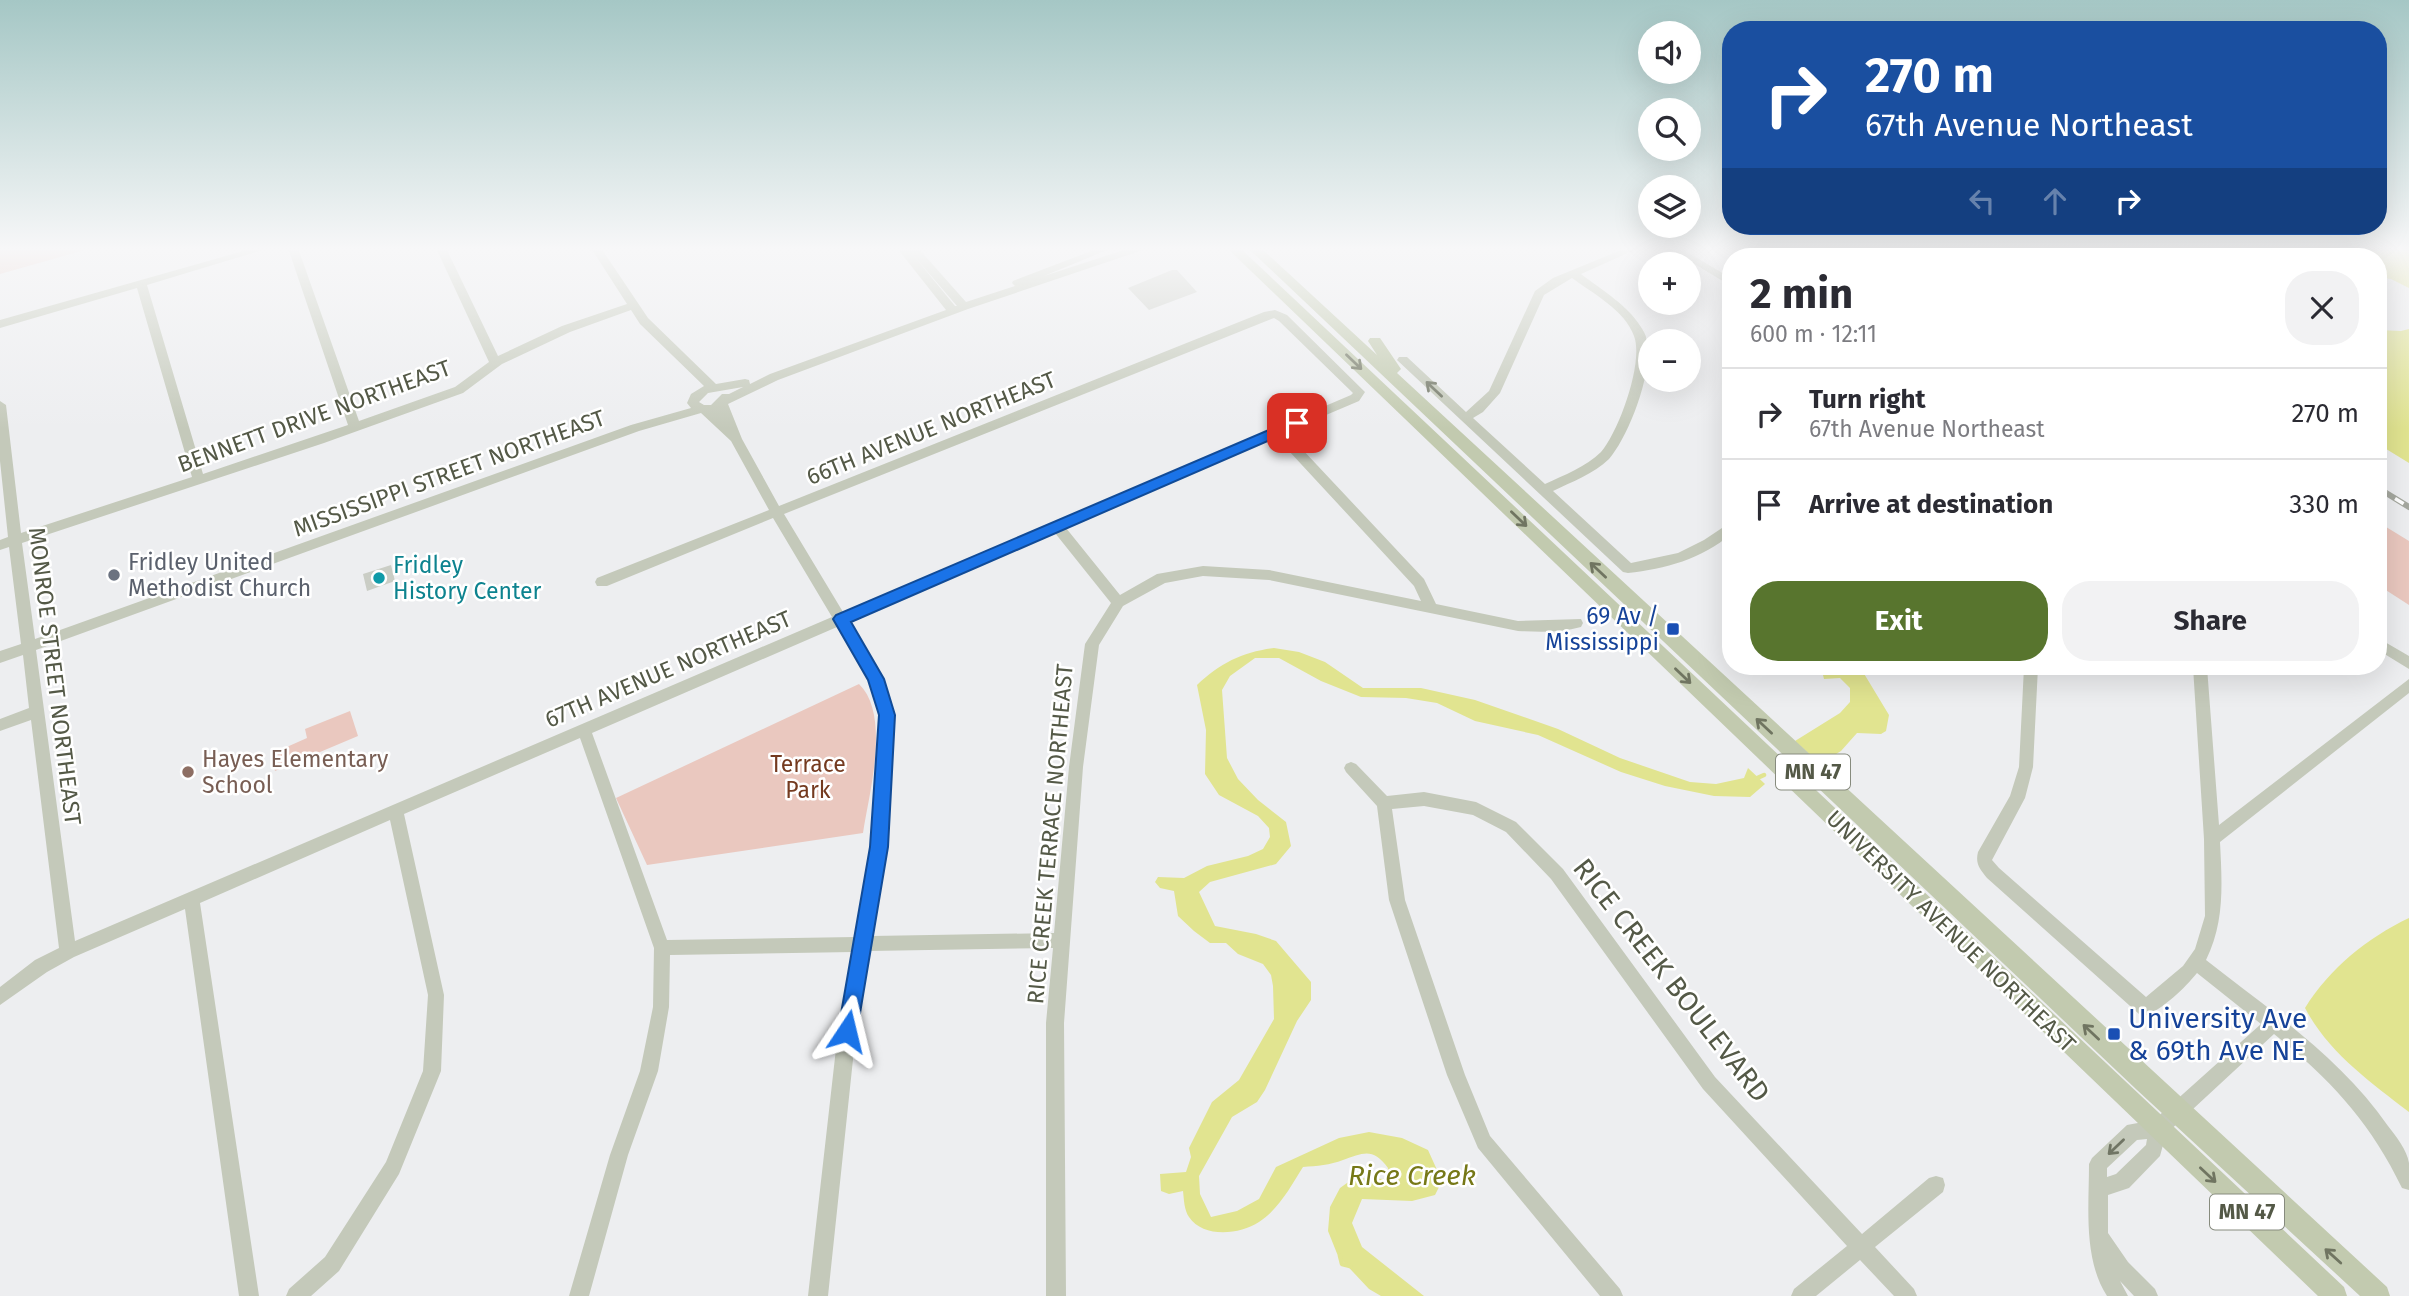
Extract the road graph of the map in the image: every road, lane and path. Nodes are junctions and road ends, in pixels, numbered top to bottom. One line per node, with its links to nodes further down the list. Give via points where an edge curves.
1 (53, 308): 12 (street)
2 (149, 308): 30 (street)
3 (314, 308): 26 (street)
4 (470, 308): 16 (street)
5 (625, 308): 16 (street, BENNETT DRIVE NORTHEAST, via 566,329)
6 (634, 308): 15 (street)
7 (1297, 308): 64 (main road, UNIVERSITY AVENUE NORTHEAST / MN 47, one-way to 64)
8 (1319, 308): 21 (main road, UNIVERSITY AVENUE NORTHEAST / MN 47)
9 (1532, 308): 25 (street, via 1494,393)
10 (1615, 308): 31 (street, via 1642,339 1643,359 1614,446 1584,471)
11 (958, 309): 17 (street)
12 (0, 324)
13 (1376, 341): 21 (main road)
14 (1403, 360): 25 (street, one-way to 14)
15 (687, 363): 18 (street); 20 (street)
16 (496, 364): 26 (street, BENNETT DRIVE NORTHEAST, via 459,390)
17 (774, 377): 18 (street); 22 (street)
18 (716, 389): 20 (street, MISSISSIPPI STREET NORTHEAST); 22 (street, via 726,395)
19 (1359, 392): 28 (street, 67TH AVENUE NORTHEAST, via 1355,398); 32 (street, 66TH AVENUE NORTHEAST, via 1275,314)
20 (696, 395): 24 (street, via 694,406); 27 (street, MISSISSIPPI STREET NORTHEAST)
21 (1411, 395): 63 (main road, UNIVERSITY AVENUE NORTHEAST / MN 47, one-way to 21)
22 (723, 403): 24 (street, MISSISSIPPI STREET NORTHEAST); 29 (street)
23 (0, 405): 35 (street, MONROE STREET NORTHEAST)
24 (703, 410): 27 (street, MISSISSIPPI STREET NORTHEAST); 29 (street)
25 (1465, 418): 31 (street)
26 (355, 427): 30 (street, BENNETT DRIVE NORTHEAST)
27 (635, 428): 41 (street, MISSISSIPPI STREET NORTHEAST)
28 (1278, 431): 33 (street, 67TH AVENUE NORTHEAST); 38 (street, via 1419,583)
29 (736, 439): 32 (street)
30 (199, 480): 35 (street, BENNETT DRIVE NORTHEAST)
31 (1543, 490): 34 (street, via 1628,568 1692,552)
32 (776, 512): 36 (street, 66TH AVENUE NORTHEAST); 39 (street)
33 (1058, 526): 37 (street); 39 (street, 67TH AVENUE NORTHEAST)
34 (1722, 535)
35 (7, 543): 41 (street, MONROE STREET NORTHEAST)
36 (602, 582)
37 (1118, 602): 38 (street, RICE CREEK TERRACE NORTHEAST, via 1162,578 1203,571 1269,575); 56 (street, RICE CREEK TERRACE NORTHEAST, via 1092,644 1076,767)
38 (1431, 608): 40 (street, RICE CREEK TERRACE NORTHEAST, via 1518,626)
39 (841, 619): 50 (street, 67TH AVENUE NORTHEAST); 57 (street, via 876,679 887,715 879,847)
40 (1576, 622)
41 (29, 647): 43 (street, MISSISSIPPI STREET NORTHEAST); 48 (street, MONROE STREET NORTHEAST)
42 (2387, 649): 44 (street)
43 (0, 657)
44 (2409, 663)
45 (2031, 675): 60 (street, via 2026,767 2017,797 1984,862 2145,1008)
46 (2201, 675): 54 (street)
47 (2409, 685): 54 (street)
48 (37, 711): 49 (street); 59 (street, MONROE STREET NORTHEAST)
49 (0, 725)
50 (584, 730): 53 (street, 67TH AVENUE NORTHEAST); 58 (street)
51 (1351, 768): 52 (street)
52 (1384, 803): 69 (street, RICE CREEK BOULEVARD, via 1424,799 1476,809 1511,827 1557,874 1709,1083); 75 (street, via 1397,900 1483,1142)
53 (396, 812): 55 (street, 67TH AVENUE NORTHEAST); 71 (street, via 436,995 432,1071 393,1168 332,1264)
54 (2212, 839): 60 (street, via 2214,922)
55 (192, 901): 59 (street, 67TH AVENUE NORTHEAST); 70 (street)
56 (1062, 940): 57 (street); 74 (street, RICE CREEK TERRACE NORTHEAST, via 1055,1023)
57 (862, 944): 58 (street); 73 (street, via 847,1031)
58 (663, 948): 72 (street, via 661,1007 649,1071 619,1155)
59 (68, 952): 61 (street, 67TH AVENUE NORTHEAST)
60 (2197, 963): 62 (street)
61 (0, 997)
62 (2273, 1024): 63 (street); 65 (street, via 2359,1098 2392,1144)
63 (2177, 1112): 64 (street); 81 (main road, UNIVERSITY AVENUE NORTHEAST / MN 47, one-way to 63)
64 (2158, 1129): 67 (street, via 2154,1150 2122,1181); 67 (street, one-way to 67, via 2133,1131 2098,1164); 80 (main road, UNIVERSITY AVENUE NORTHEAST / MN 47, one-way to 80)
65 (2409, 1181)
66 (1936, 1185): 69 (street)
67 (2100, 1189): 68 (street)
68 (2099, 1236): 78 (street, via 2105,1276); 79 (street, via 2121,1269)
69 (1860, 1248): 76 (street); 77 (street, RICE CREEK BOULEVARD)
70 (249, 1296)
71 (296, 1296)
72 (579, 1296)
73 (818, 1296)
74 (1056, 1296)
75 (1614, 1296)
76 (1801, 1296)
77 (1908, 1296)
78 (2118, 1296)
79 (2148, 1296)
80 (2335, 1296)
81 (2378, 1296)

